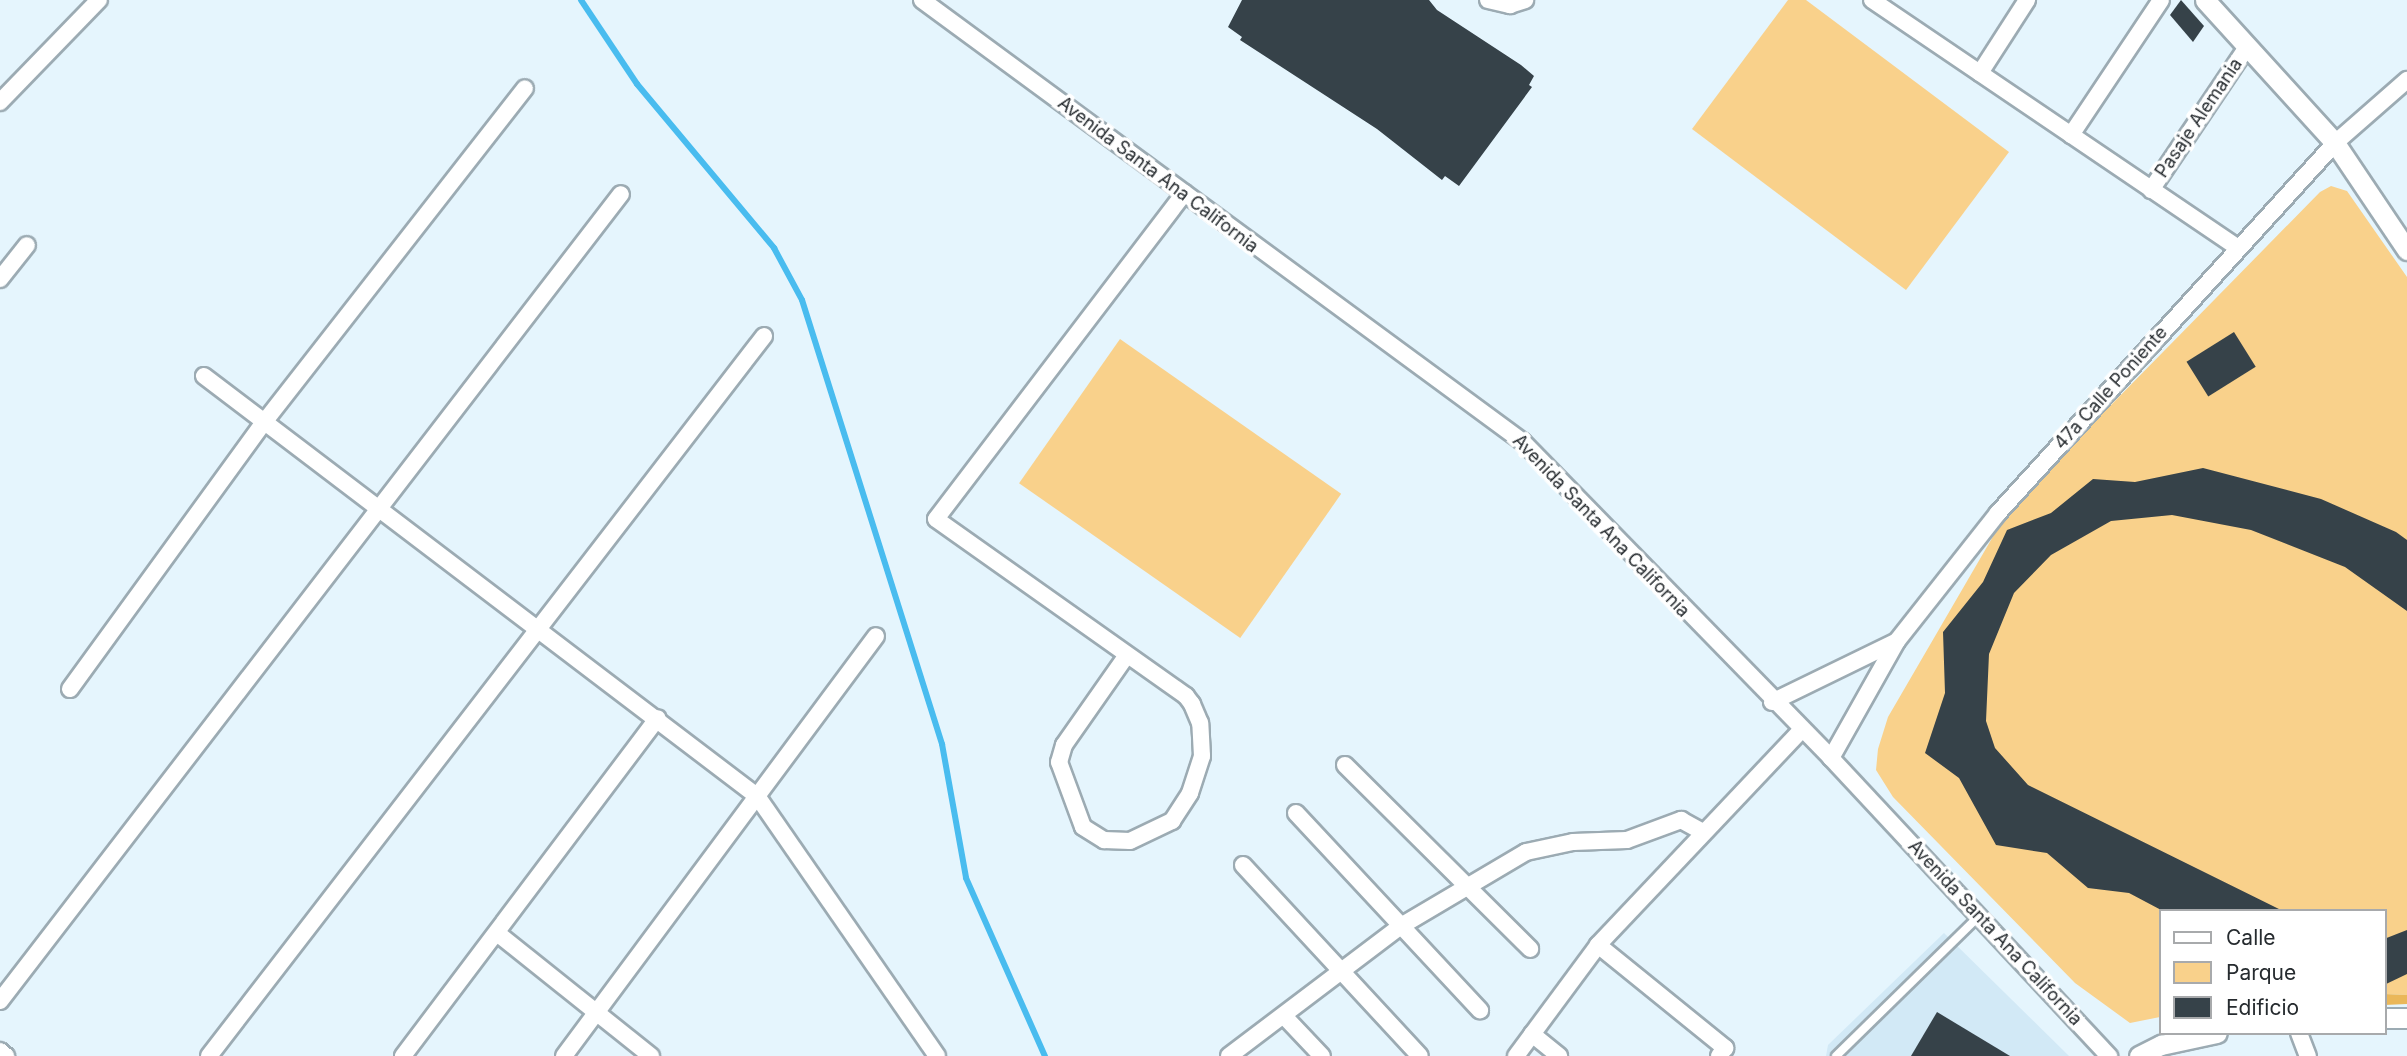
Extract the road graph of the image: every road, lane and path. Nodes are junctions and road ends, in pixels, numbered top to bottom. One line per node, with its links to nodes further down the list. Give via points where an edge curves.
1 (99, 0): 14 (street)
2 (922, 0): 18 (street, Avenida Santa Ana California)
3 (1488, 0): 4 (street, via 1510,5)
4 (1525, 0)
5 (1872, 0): 9 (street)
6 (2026, 0): 11 (street)
7 (2161, 0): 15 (street)
8 (2205, 0): 10 (street)
9 (1892, 6): 11 (street)
10 (2247, 47): 16 (street); 17 (street, Pasaje Alemania)
11 (1979, 73): 15 (street)
12 (2407, 80): 16 (street, 47a Calle Poniente)
13 (525, 88): 26 (street)
14 (0, 102)
15 (2071, 135): 17 (street)
16 (2335, 143): 21 (street, 47a Calle Poniente); 22 (street)
17 (2151, 190): 21 (street)
18 (1184, 193): 31 (street, via 936,519); 33 (street, Avenida Santa Ana California, via 1523,442)
19 (621, 194): 27 (street)
20 (27, 245): 23 (street)
21 (2238, 248): 30 (street, 47a Calle Poniente, via 1998,513)
22 (2407, 250)
23 (0, 279)
24 (764, 336): 28 (street)
25 (204, 376): 26 (street)
26 (265, 421): 27 (street); 32 (street)
27 (377, 507): 28 (street); 49 (street)
28 (537, 628): 34 (street); 61 (street)
29 (876, 636): 38 (street)
30 (1898, 641): 33 (street, 47a Calle Poniente); 36 (street, 47a Calle Poniente)
31 (1127, 655): 31 (street, via 1186,696 1198,713 1202,735 1198,773 1180,811 1158,831 1130,841 1104,840 1083,827 1059,762 1064,745)
32 (70, 689)
33 (1772, 702): 35 (street, Avenida Santa Ana California)
34 (658, 718): 38 (street); 45 (street)
35 (1802, 729): 36 (street, Avenida Santa Ana California); 40 (street)
36 (1831, 758): 43 (street, Avenida Santa Ana California)
37 (1345, 765): 42 (street)
38 (757, 796): 51 (street); 65 (street)
39 (1296, 813): 44 (street)
40 (1704, 833): 42 (street, via 1681,820 1627,840 1547,846 1526,852); 46 (street)
41 (1243, 865): 48 (street)
42 (1467, 887): 44 (street); 47 (street)
43 (1979, 916): 71 (lane); 72 (street, Avenida Santa Ana California)
44 (1401, 926): 48 (street); 50 (street)
45 (497, 933): 51 (street); 62 (street)
46 (1598, 946): 55 (street); 59 (street)
47 (1530, 948)
48 (1343, 970): 52 (street); 68 (street)
49 (0, 1001)
50 (1480, 1010)
51 (597, 1013): 63 (street); 64 (street)
52 (1284, 1016): 66 (street); 67 (street)
53 (2386, 1018): 54 (street)
54 (2407, 1018)
55 (1532, 1034): 69 (street); 70 (street)
56 (2208, 1035): 73 (street, via 2161,1045)
57 (2300, 1035): 74 (street)
58 (0, 1051): 60 (street)
59 (1727, 1053)
60 (6, 1056)
61 (209, 1056)
62 (403, 1056)
63 (564, 1056)
64 (651, 1056)
65 (937, 1056)
66 (1228, 1056)
67 (1322, 1056)
68 (1420, 1056)
69 (1516, 1056)
70 (1559, 1056)
71 (1836, 1056)
72 (2109, 1056)
73 (2139, 1056)
74 (2308, 1056)

